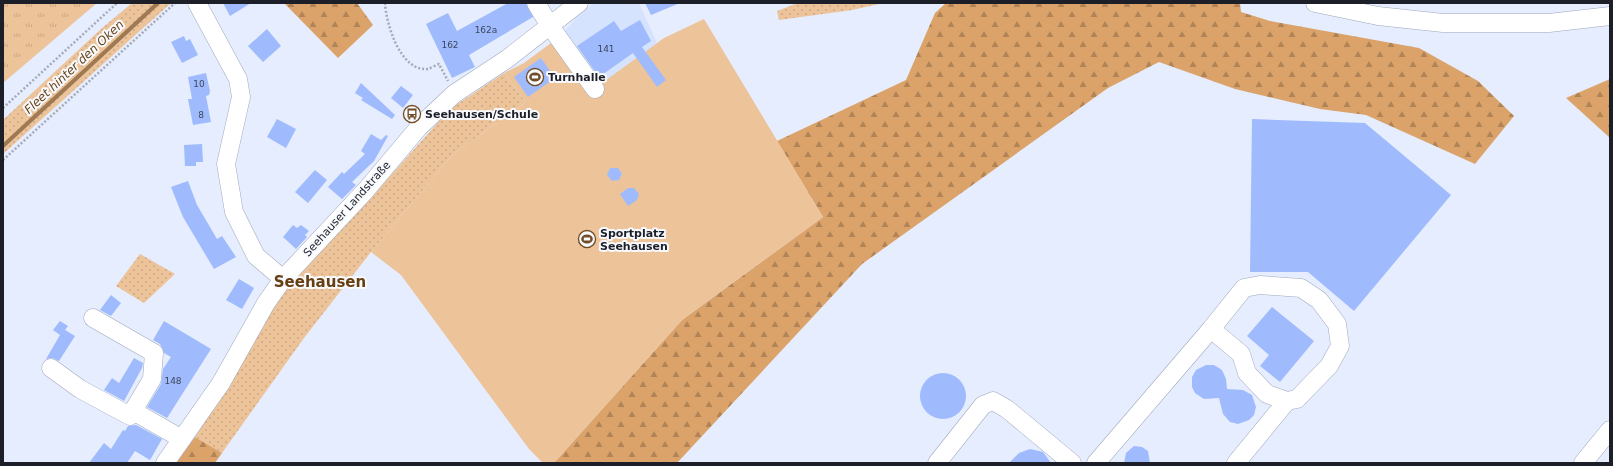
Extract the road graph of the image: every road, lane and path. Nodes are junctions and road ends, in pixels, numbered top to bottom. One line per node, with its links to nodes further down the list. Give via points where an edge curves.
1 (117, 3): 12 (path)
2 (175, 3): 13 (path)
3 (197, 3): 14 (street, via 238,79 241,97 226,164 234,212 256,256)
4 (385, 3): 11 (path, via 386,20 405,58 416,66 427,69 439,64)
5 (536, 3): 9 (street)
6 (579, 3): 9 (street, Seehauser Landstraße)
7 (1315, 3): 8 (street, via 1378,16 1443,23 1549,23)
8 (1610, 16)
9 (550, 26): 10 (street); 11 (street, Seehauser Landstraße, via 507,59)
10 (595, 89)
11 (454, 94): 14 (street, Seehauser Landstraße, via 419,127 366,190)
12 (3, 108)
13 (3, 160)
14 (283, 279): 21 (street, Seehauser Landstraße, via 266,303 221,383)
15 (92, 318): 19 (street, via 154,353 152,379)
16 (1211, 329): 18 (street, via 1241,354 1247,373 1268,394); 18 (street, via 1244,288 1260,285 1301,288 1319,300 1337,324 1340,346 1329,366 1297,399); 25 (street)
17 (51, 368): 19 (street, via 80,389 127,416)
18 (1287, 401): 26 (street)
19 (133, 411): 21 (street)
20 (1610, 430): 27 (street)
21 (182, 440): 22 (street, Seehauser Landstraße)
22 (165, 463)
23 (937, 463): 24 (street, via 983,405 993,401 1007,409)
24 (1072, 463)
25 (1096, 463)
26 (1236, 463)
27 (1583, 463)

